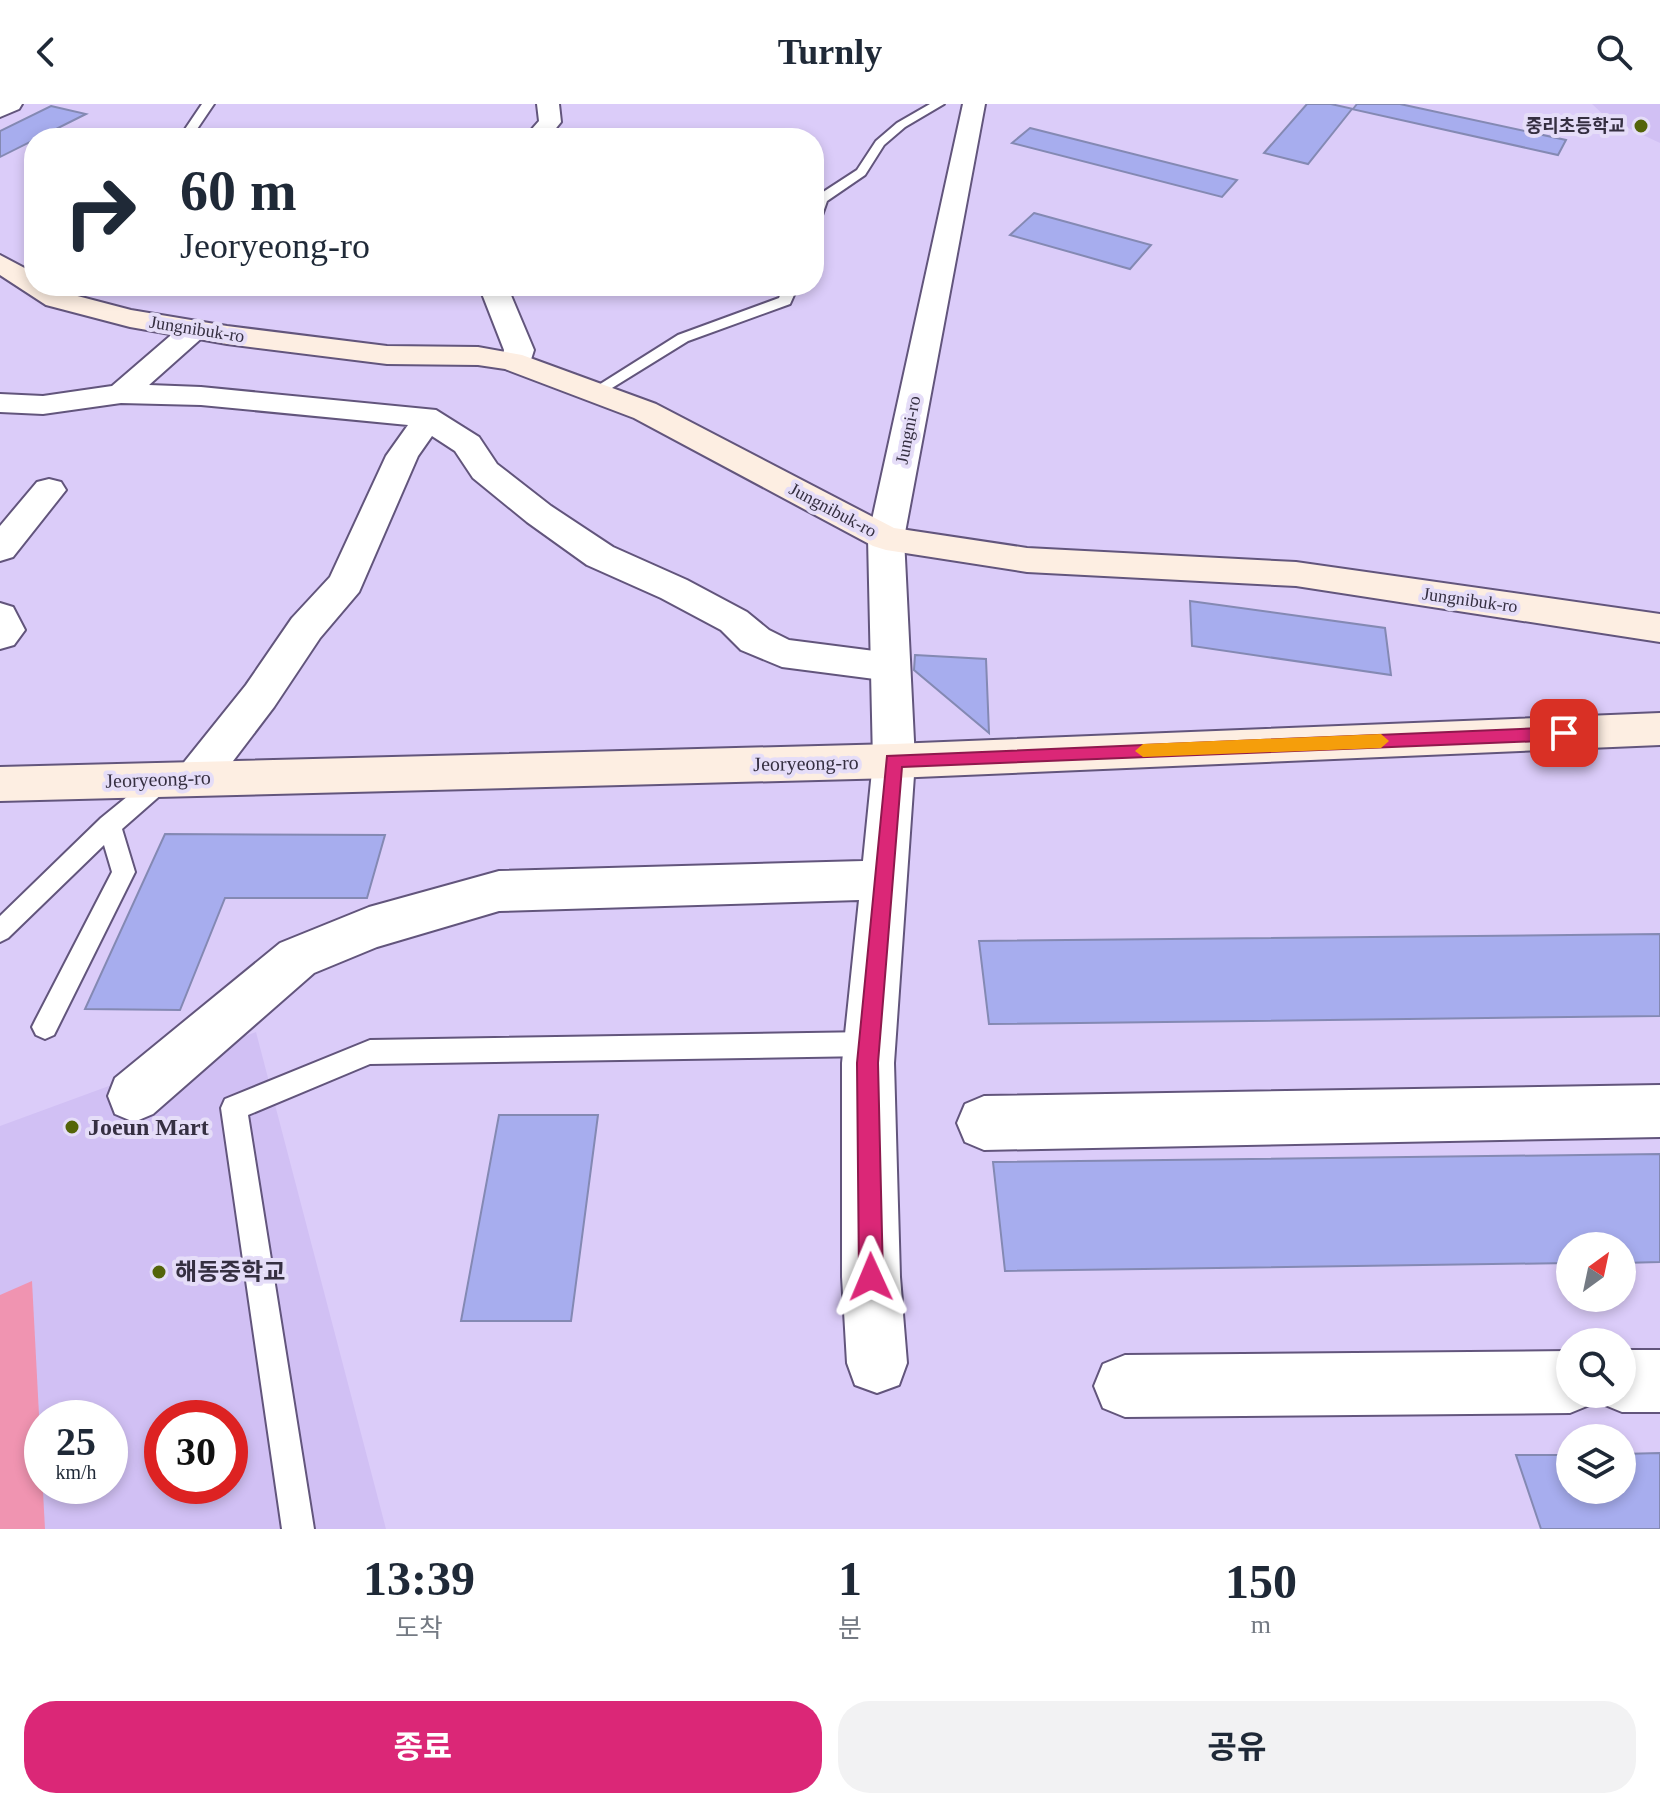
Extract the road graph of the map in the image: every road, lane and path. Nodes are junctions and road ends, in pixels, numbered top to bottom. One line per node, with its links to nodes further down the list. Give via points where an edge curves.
1 (11, 104): 7 (street)
2 (208, 104): 8 (lane)
3 (548, 104): 9 (street, via 550,122)
4 (938, 104): 10 (lane, via 901,125 880,143 861,172)
5 (962, 104): 6 (lane)
6 (974, 104): 23 (street, Jungni-ro)
7 (0, 110)
8 (192, 128)
9 (545, 128)
10 (824, 197)
11 (0, 263): 12 (main road, Jungnibuk-ro)
12 (24, 276)
13 (68, 296): 16 (main road, Jungnibuk-ro, via 130,318)
14 (497, 296): 17 (street, via 519,350)
15 (787, 296): 18 (lane, via 683,338)
16 (194, 330): 17 (main road, Jungnibuk-ro, via 387,355 478,356); 19 (street)
17 (517, 363): 18 (main road, Jungnibuk-ro)
18 (594, 393): 23 (main road, Jungnibuk-ro, via 645,411)
19 (121, 394): 20 (street, via 43,405); 21 (street, via 201,396)
20 (0, 403)
21 (428, 419): 28 (street, via 467,444 485,471 600,556 734,621 755,640 782,653); 31 (street, via 402,456 346,583 306,628 260,696)
22 (49, 490): 24 (street)
23 (886, 538): 26 (main road, Jungnibuk-ro, via 1027,560 1296,574); 28 (street, Jungni-ro)
24 (0, 549)
25 (0, 616): 27 (street, via 6,630)
26 (1653, 629)
27 (0, 635)
28 (890, 667): 30 (street, Jungni-ro)
29 (1660, 729): 30 (main road, Jeoryeong-ro)
30 (894, 761): 31 (main road, Jeoryeong-ro); 34 (street, Jungni-ro)
31 (180, 778): 32 (main road, Jeoryeong-ro); 33 (lane)
32 (0, 784)
33 (109, 824): 35 (lane); 36 (lane, via 124,872)
34 (882, 880): 37 (street, Jungni-ro); 38 (street, via 499,891 383,924 297,958)
35 (0, 931)
36 (45, 1027)
37 (869, 1044): 41 (street, Jungni-ro); 46 (lane, via 370,1052 234,1108)
38 (134, 1096)
39 (1660, 1111): 40 (street)
40 (984, 1123)
41 (877, 1363)
42 (1636, 1381): 43 (street)
43 (1660, 1381)
44 (1556, 1382): 45 (street)
45 (1125, 1386)
46 (298, 1529)

